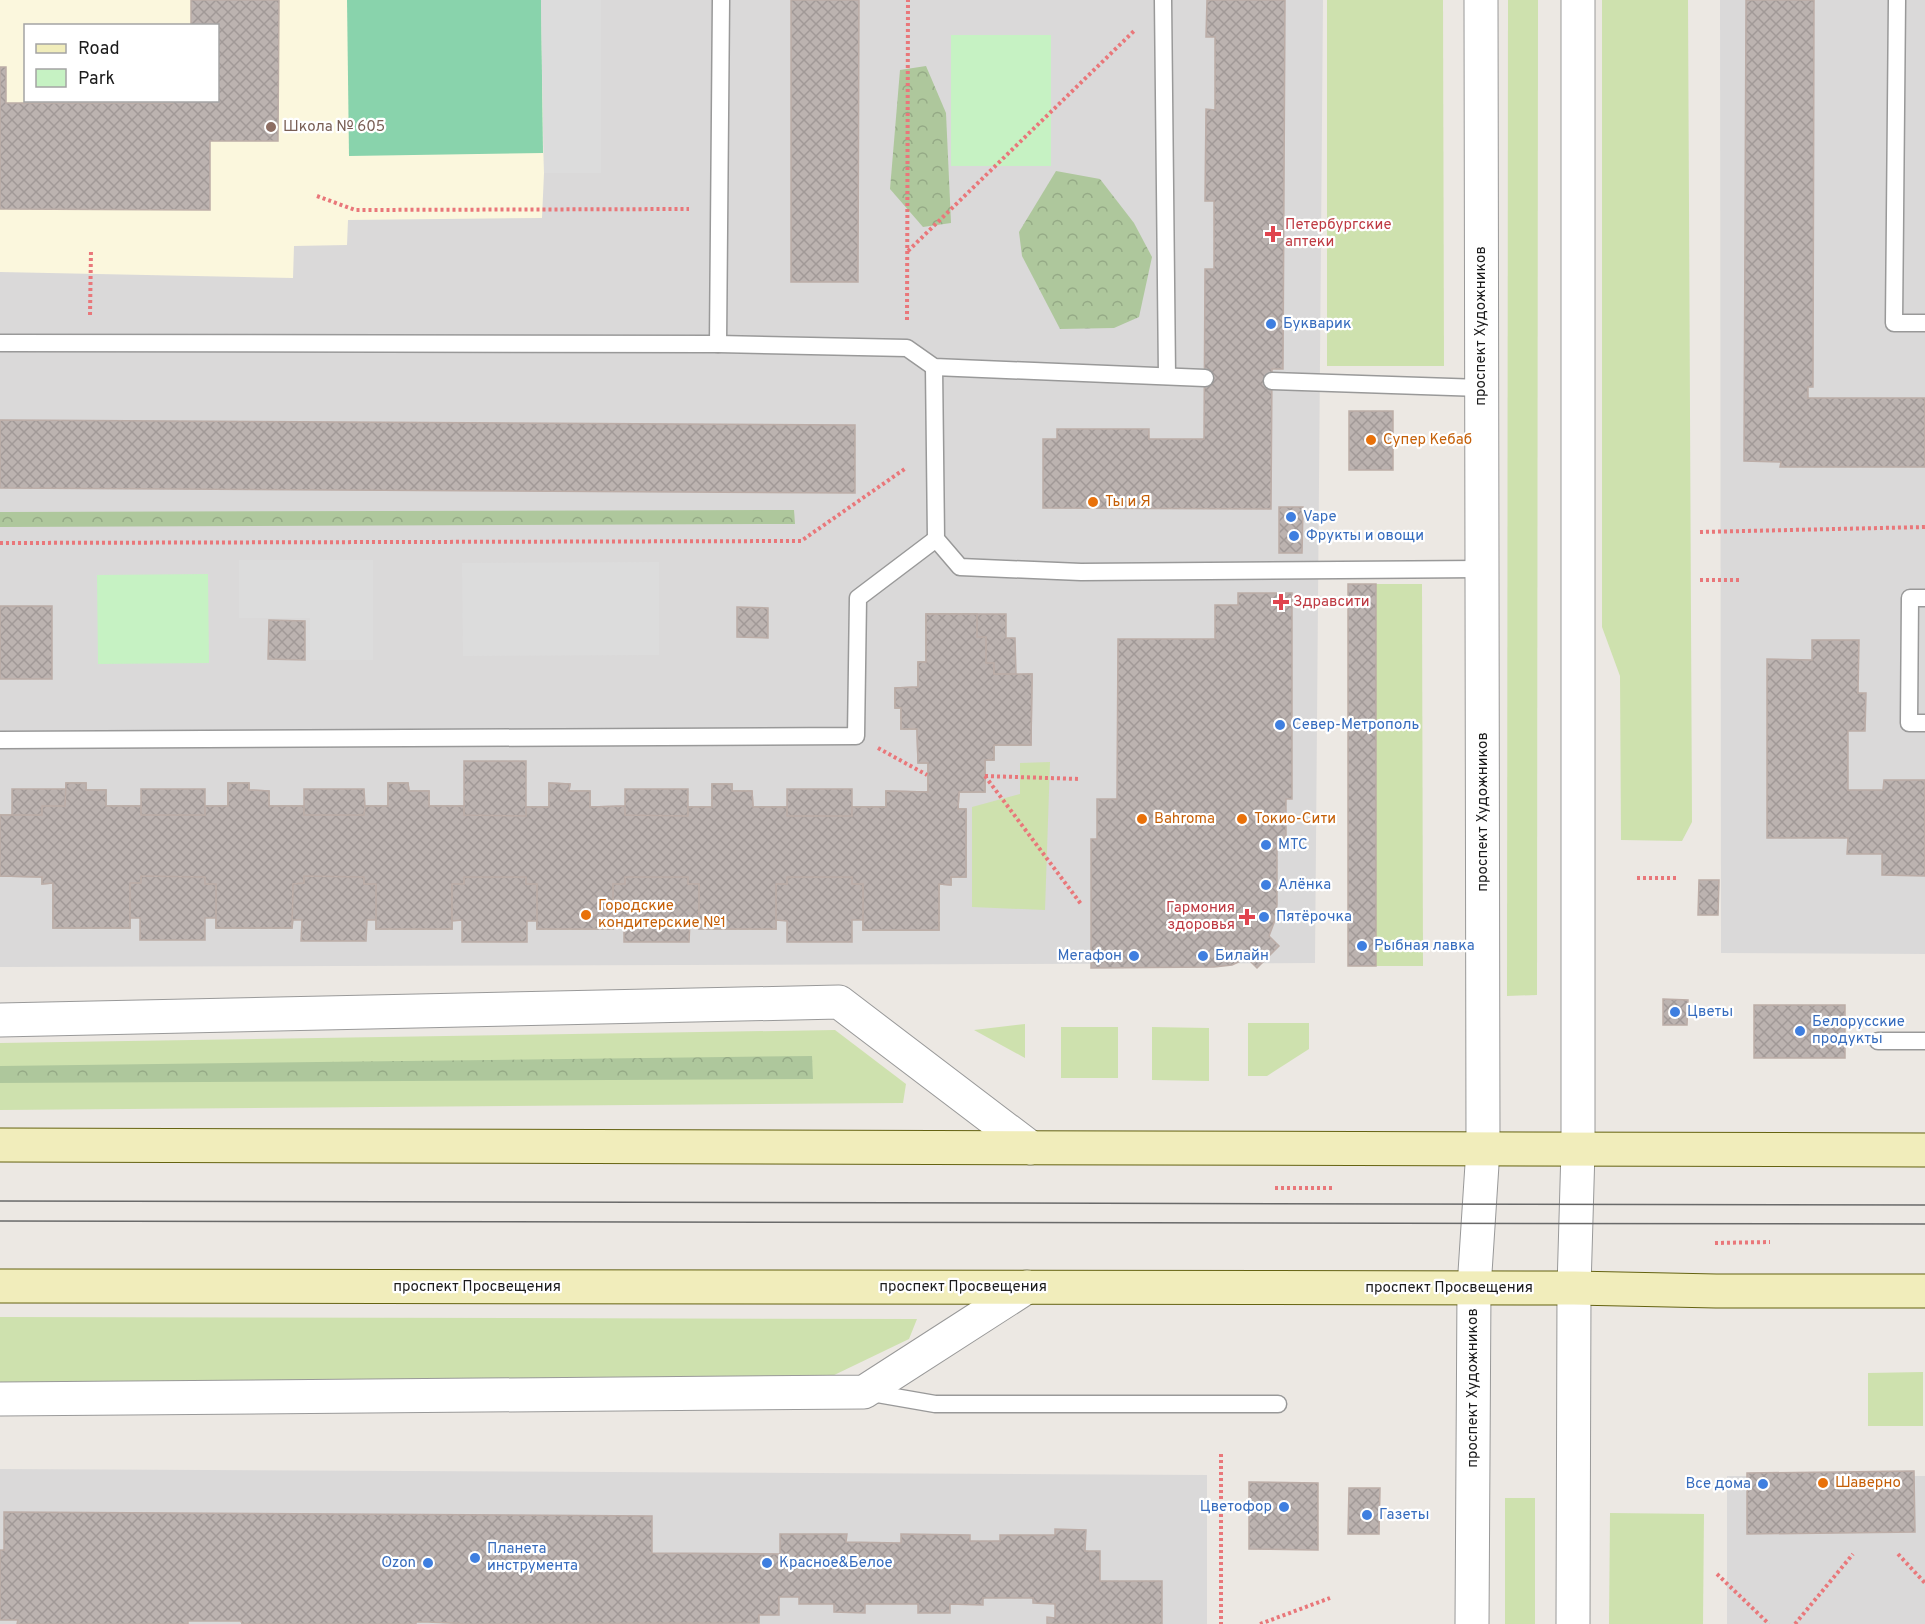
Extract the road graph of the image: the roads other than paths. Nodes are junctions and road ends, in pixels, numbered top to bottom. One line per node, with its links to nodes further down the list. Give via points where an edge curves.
1 (720, 0): 8 (lane)
2 (1481, 0): 13 (street, проспект Художников)
3 (1578, 0): 26 (street)
4 (1897, 0): 6 (lane, via 1894,323)
5 (1163, 1): 10 (lane)
6 (1925, 323)
7 (0, 343): 8 (lane)
8 (718, 344): 9 (lane, via 907,348)
9 (934, 367): 10 (lane); 14 (lane)
10 (1167, 376): 11 (lane)
11 (1205, 378)
12 (1272, 381): 13 (lane)
13 (1481, 388): 15 (street, проспект Художников)
14 (936, 539): 15 (lane, via 960,567 1081,572); 18 (lane, via 858,598 856,736)
15 (1482, 569): 24 (street, проспект Художников)
16 (1925, 598): 17 (lane, via 1910,598 1909,711 1909,723)
17 (1925, 723)
18 (0, 740)
19 (0, 1020): 23 (street, via 839,1002)
20 (1878, 1041): 21 (lane)
21 (1925, 1041)
22 (0, 1145): 23 (main road)
23 (1031, 1148): 24 (main road)
24 (1483, 1149): 26 (main road); 29 (street, проспект Художников)
25 (1925, 1149): 26 (main road)
26 (1578, 1150): 30 (street)
27 (0, 1286): 28 (main road, проспект Просвещения)
28 (1027, 1287): 29 (main road, проспект Просвещения); 32 (street)
29 (1474, 1288): 30 (main road, проспект Просвещения); 35 (street, проспект Художников)
30 (1574, 1288): 31 (main road, проспект Просвещения); 36 (street)
31 (1925, 1291)
32 (864, 1392): 33 (street); 34 (lane, via 935,1404)
33 (0, 1399)
34 (1278, 1404)
35 (1472, 1624)
36 (1573, 1624)

